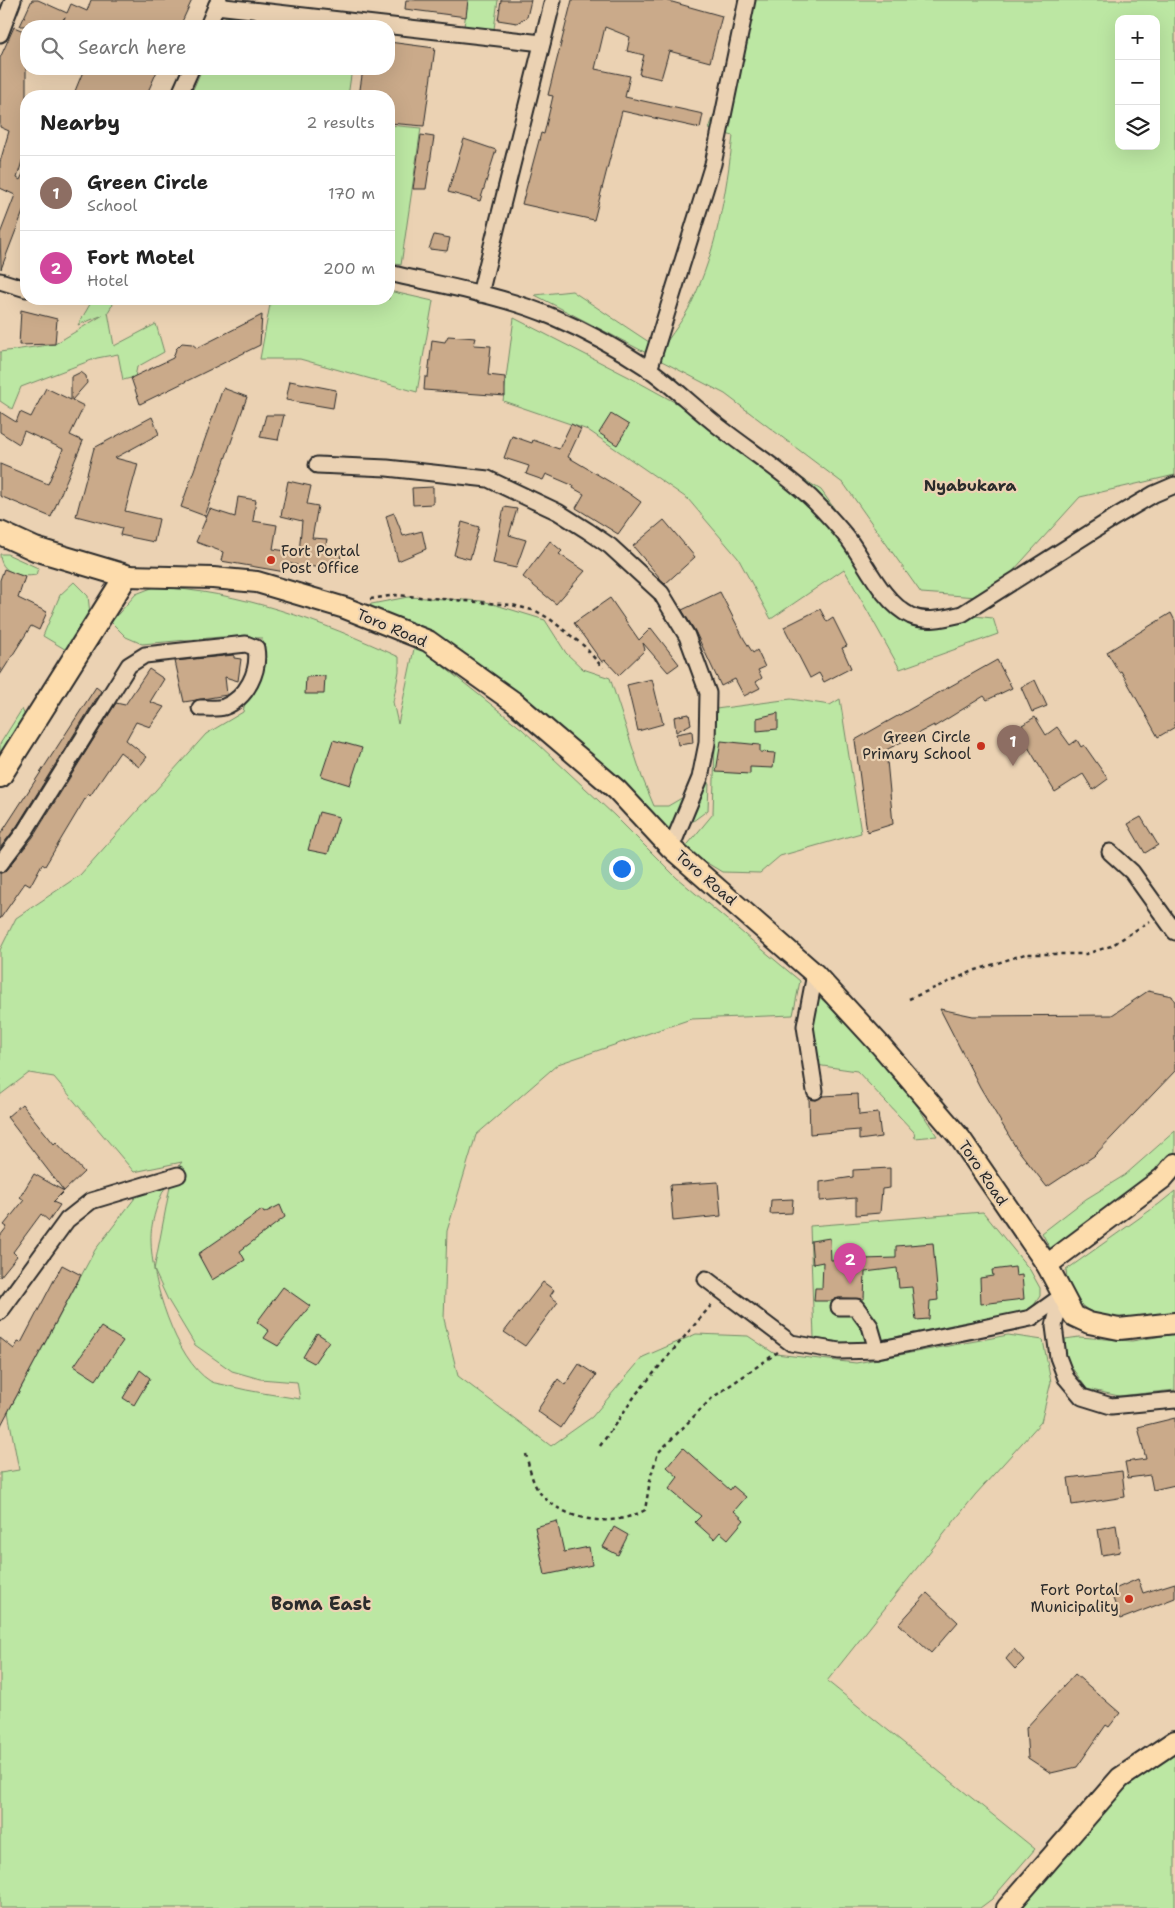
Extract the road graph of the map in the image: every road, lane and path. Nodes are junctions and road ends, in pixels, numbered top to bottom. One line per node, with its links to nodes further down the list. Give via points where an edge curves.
1 (13, 0): 8 (street)
2 (553, 0): 9 (street)
3 (747, 0): 16 (street, via 713,164)
4 (217, 3): 5 (street); 6 (street)
5 (210, 20)
6 (355, 20)
7 (395, 25): 9 (street)
8 (0, 34)
9 (542, 43): 15 (street)
10 (188, 75): 11 (street)
11 (182, 90)
12 (395, 274): 15 (street)
13 (0, 281): 14 (street)
14 (20, 287)
15 (480, 294): 16 (street, via 551,316 606,343)
16 (649, 370): 18 (street, via 782,471 849,540 895,605 924,620 962,614 1115,517)
17 (317, 465): 25 (street, via 387,468 488,479 558,512 588,531 610,546 661,593 687,636 708,693 707,743 700,778)
18 (1175, 485)
19 (0, 533): 20 (highway, via 35,549)
20 (126, 576): 21 (main road, Toro Road, via 257,582); 24 (highway)
21 (345, 608): 22 (path, via 358,602 396,595 512,605 536,611 550,619 584,646); 25 (main road, Toro Road, via 428,642 515,703 617,790)
22 (603, 668)
23 (200, 708): 27 (street, via 224,707 242,695 257,670 256,648 246,644 145,656 129,666 25,831)
24 (0, 776)
25 (671, 848): 30 (main road, Toro Road)
26 (1110, 852): 28 (street, via 1132,872)
27 (0, 864)
28 (1160, 911): 29 (street); 31 (path, via 1149,923 1111,946 1086,954 1025,954 976,970)
29 (1175, 932)
30 (814, 974): 32 (street, via 805,1026); 35 (main road, Toro Road, via 960,1138)
31 (909, 999)
32 (815, 1091)
33 (1175, 1164): 35 (main road, via 1163,1178)
34 (178, 1175): 40 (street, via 91,1201 67,1220)
35 (1047, 1265): 38 (main road, Toro Road)
36 (706, 1279): 37 (street)
37 (723, 1290): 42 (street); 45 (path, via 637,1393)
38 (1062, 1296): 41 (main road, Toro Road, via 1074,1316 1089,1323 1119,1329); 43 (street, via 1031,1318); 44 (street, via 1054,1326 1058,1357 1066,1378 1082,1397 1111,1406)
39 (839, 1308): 43 (street, via 856,1307 870,1326)
40 (0, 1312)
41 (1175, 1323)
42 (791, 1343): 43 (street, via 840,1351); 46 (path, via 712,1398 658,1452 645,1510 632,1518 593,1521 562,1510 540,1493)
43 (877, 1350)
44 (1175, 1400)
45 (600, 1446)
46 (526, 1454)
47 (1175, 1741): 48 (main road, via 1121,1777)
48 (1007, 1908)

